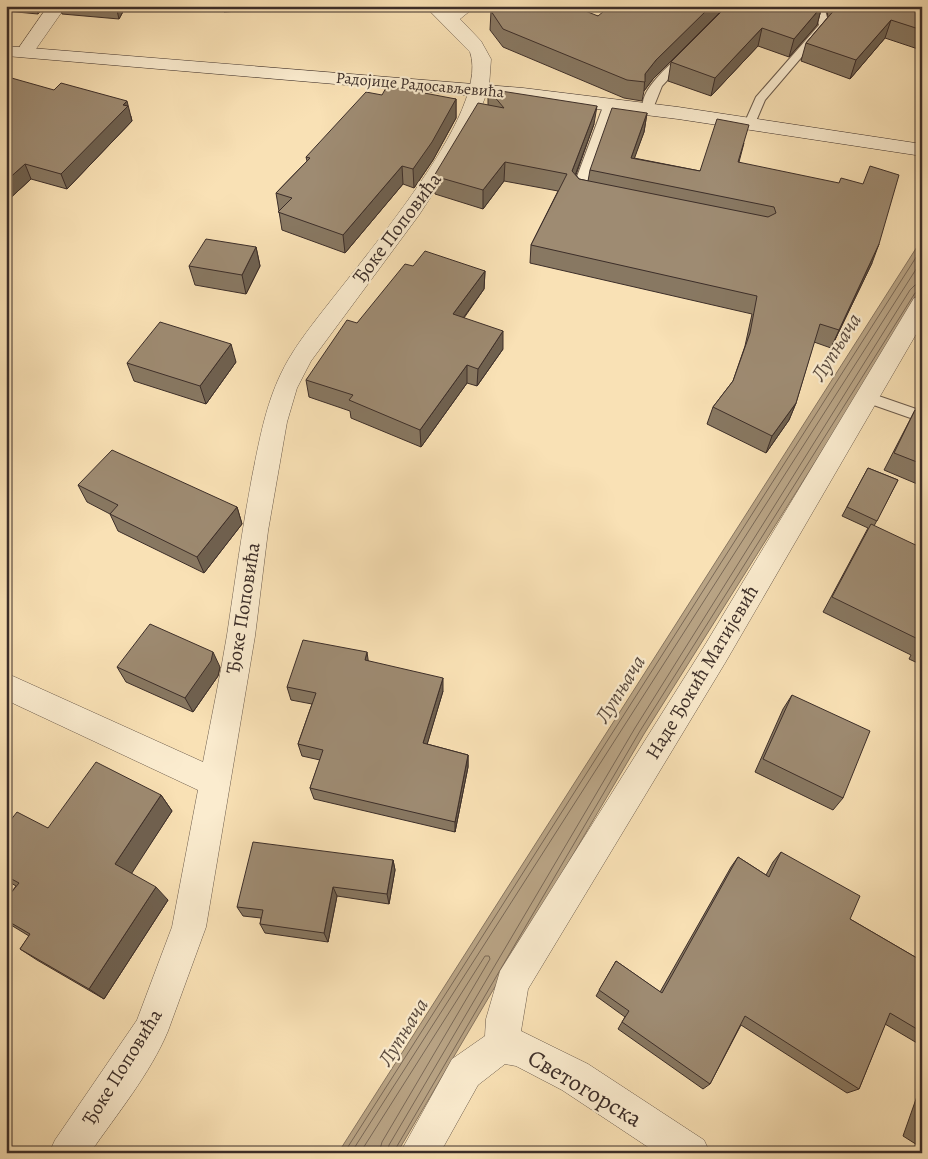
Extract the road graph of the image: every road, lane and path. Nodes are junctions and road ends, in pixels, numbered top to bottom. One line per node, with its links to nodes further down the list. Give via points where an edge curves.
1 (57, 6): 7 (street)
2 (434, 6): 5 (street, Ђоке Поповића)
3 (467, 6): 5 (street)
4 (819, 6): 11 (lane, via 824,25 760,99)
5 (448, 19): 8 (street, Ђоке Поповића, via 474,44 482,58)
6 (694, 47): 10 (lane, via 658,82 650,94)
7 (15, 51): 8 (street, Радојице Радосављевића)
8 (479, 90): 9 (street, Радојице Радосављевића); 18 (street, Ђоке Поповића, via 439,173 302,356 285,388 275,422 255,531 241,636)
9 (610, 104): 10 (street, Радојице Радосављевића); 13 (lane, via 578,190)
10 (648, 109): 11 (street, Радојице Радосављевића)
11 (750, 124): 12 (street, Радојице Радосављевића)
12 (922, 150)
13 (600, 197)
14 (922, 304): 15 (street, Наде Ђокић Матијевић)
15 (867, 397): 16 (lane); 19 (street, Наде Ђокић Матијевић, via 715,654 512,983)
16 (922, 417)
17 (6, 686): 18 (street)
18 (214, 782): 20 (street, Ђоке Поповића, via 189,927 163,999 136,1054)
19 (502, 1046): 21 (street, via 465,1072); 22 (street, Светогорска, via 520,1048 575,1077)
20 (68, 1153)
21 (419, 1153)
22 (691, 1153)

